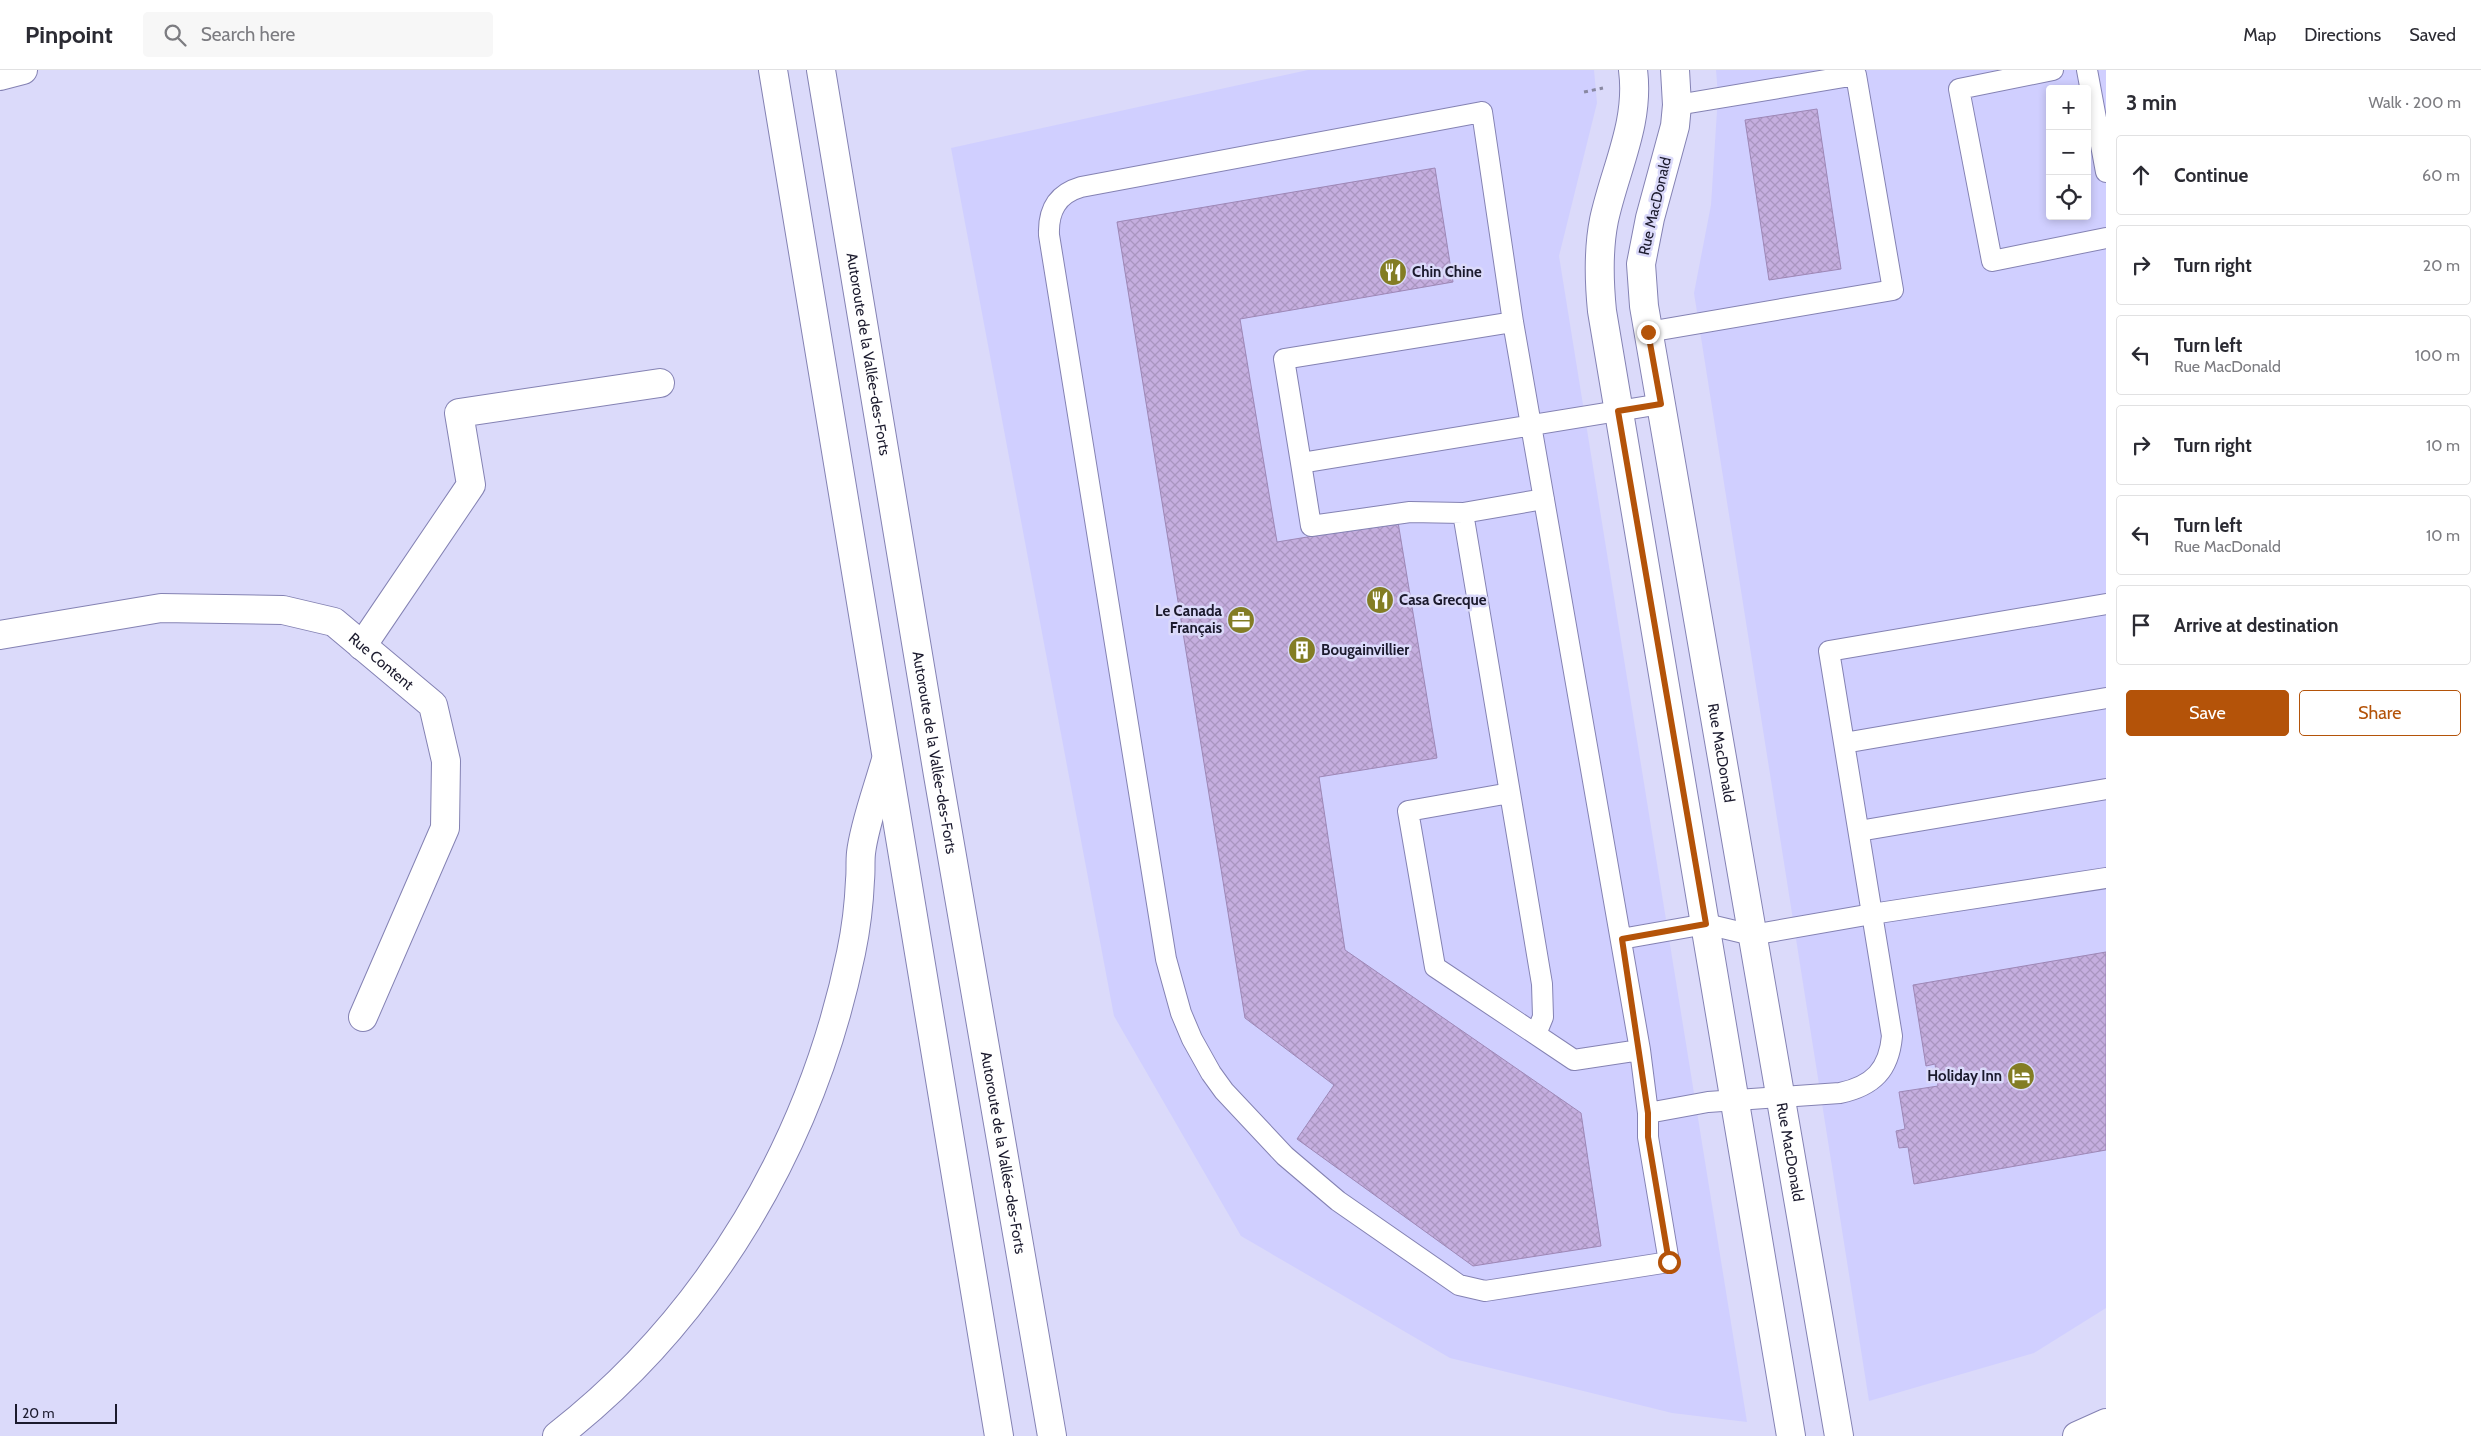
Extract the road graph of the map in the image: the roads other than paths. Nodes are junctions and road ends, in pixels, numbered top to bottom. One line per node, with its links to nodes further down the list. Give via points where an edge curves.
1 (23, 70): 9 (main road)
2 (773, 70): 27 (main road)
3 (821, 70): 45 (main road, Autoroute de la Vallée-des-Forts)
4 (1633, 70): 17 (main road, via 1634,110 1604,220 1600,261 1602,311)
5 (1675, 70): 10 (main road, Rue MacDonald)
6 (2053, 70): 12 (lane, via 1959,89 1992,261)
7 (2087, 70): 11 (lane)
8 (1857, 73): 10 (lane); 14 (lane, via 1893,290)
9 (0, 76)
10 (1677, 106): 14 (main road, Rue MacDonald, via 1643,256 1642,284)
11 (2106, 172)
12 (2106, 238)
13 (1513, 322): 18 (lane); 19 (lane, via 1284,359); 41 (lane, via 1482,112 1081,187 1058,200 1050,215 1048,229 1166,958 1181,1013 1211,1074 1285,1156 1338,1201 1459,1285 1485,1291 1669,1262 1648,1137)
14 (1648, 332): 16 (main road, Rue MacDonald)
15 (660, 383): 24 (main road, via 458,413 470,485)
16 (1661, 404): 17 (lane); 34 (main road, Rue MacDonald)
17 (1618, 411): 18 (lane); 33 (main road)
18 (1531, 425): 19 (lane); 20 (lane)
19 (1301, 463): 21 (lane, via 1310,526 1410,512)
20 (1544, 499): 21 (lane); 35 (lane)
21 (1463, 513): 29 (lane)
22 (2106, 604): 26 (lane, via 1829,651)
23 (0, 635): 24 (main road, Rue Content, via 161,608 283,610 334,622)
24 (362, 646): 36 (main road, Rue Content, via 433,705 446,761 445,828)
25 (2106, 698): 26 (lane)
26 (1844, 743): 30 (lane)
27 (887, 755): 43 (main road, via 861,853 852,944 832,1029 789,1144 748,1222 696,1296 628,1374); 44 (main road)
28 (2106, 789): 30 (lane)
29 (1510, 793): 37 (lane, via 1542,984 1543,1017); 37 (lane, via 1408,811 1435,967)
30 (1859, 831): 32 (lane)
31 (2106, 878): 32 (lane)
32 (1872, 914): 34 (lane); 39 (lane, via 1892,1036 1886,1064 1878,1075 1855,1089)
33 (1706, 924): 34 (lane); 35 (lane); 40 (main road)
34 (1752, 934): 39 (main road, Rue MacDonald)
35 (1622, 939): 38 (lane)
36 (363, 1017)
37 (1536, 1034): 38 (lane, via 1574,1060)
38 (1640, 1050): 41 (lane)
39 (1780, 1096): 40 (lane); 47 (main road, Rue MacDonald)
40 (1735, 1101): 41 (lane, via 1708,1102); 46 (main road)
41 (1648, 1113)
42 (2106, 1423): 48 (main road)
43 (557, 1436)
44 (999, 1436)
45 (1052, 1436)
46 (1791, 1436)
47 (1839, 1436)
48 (2077, 1436)

